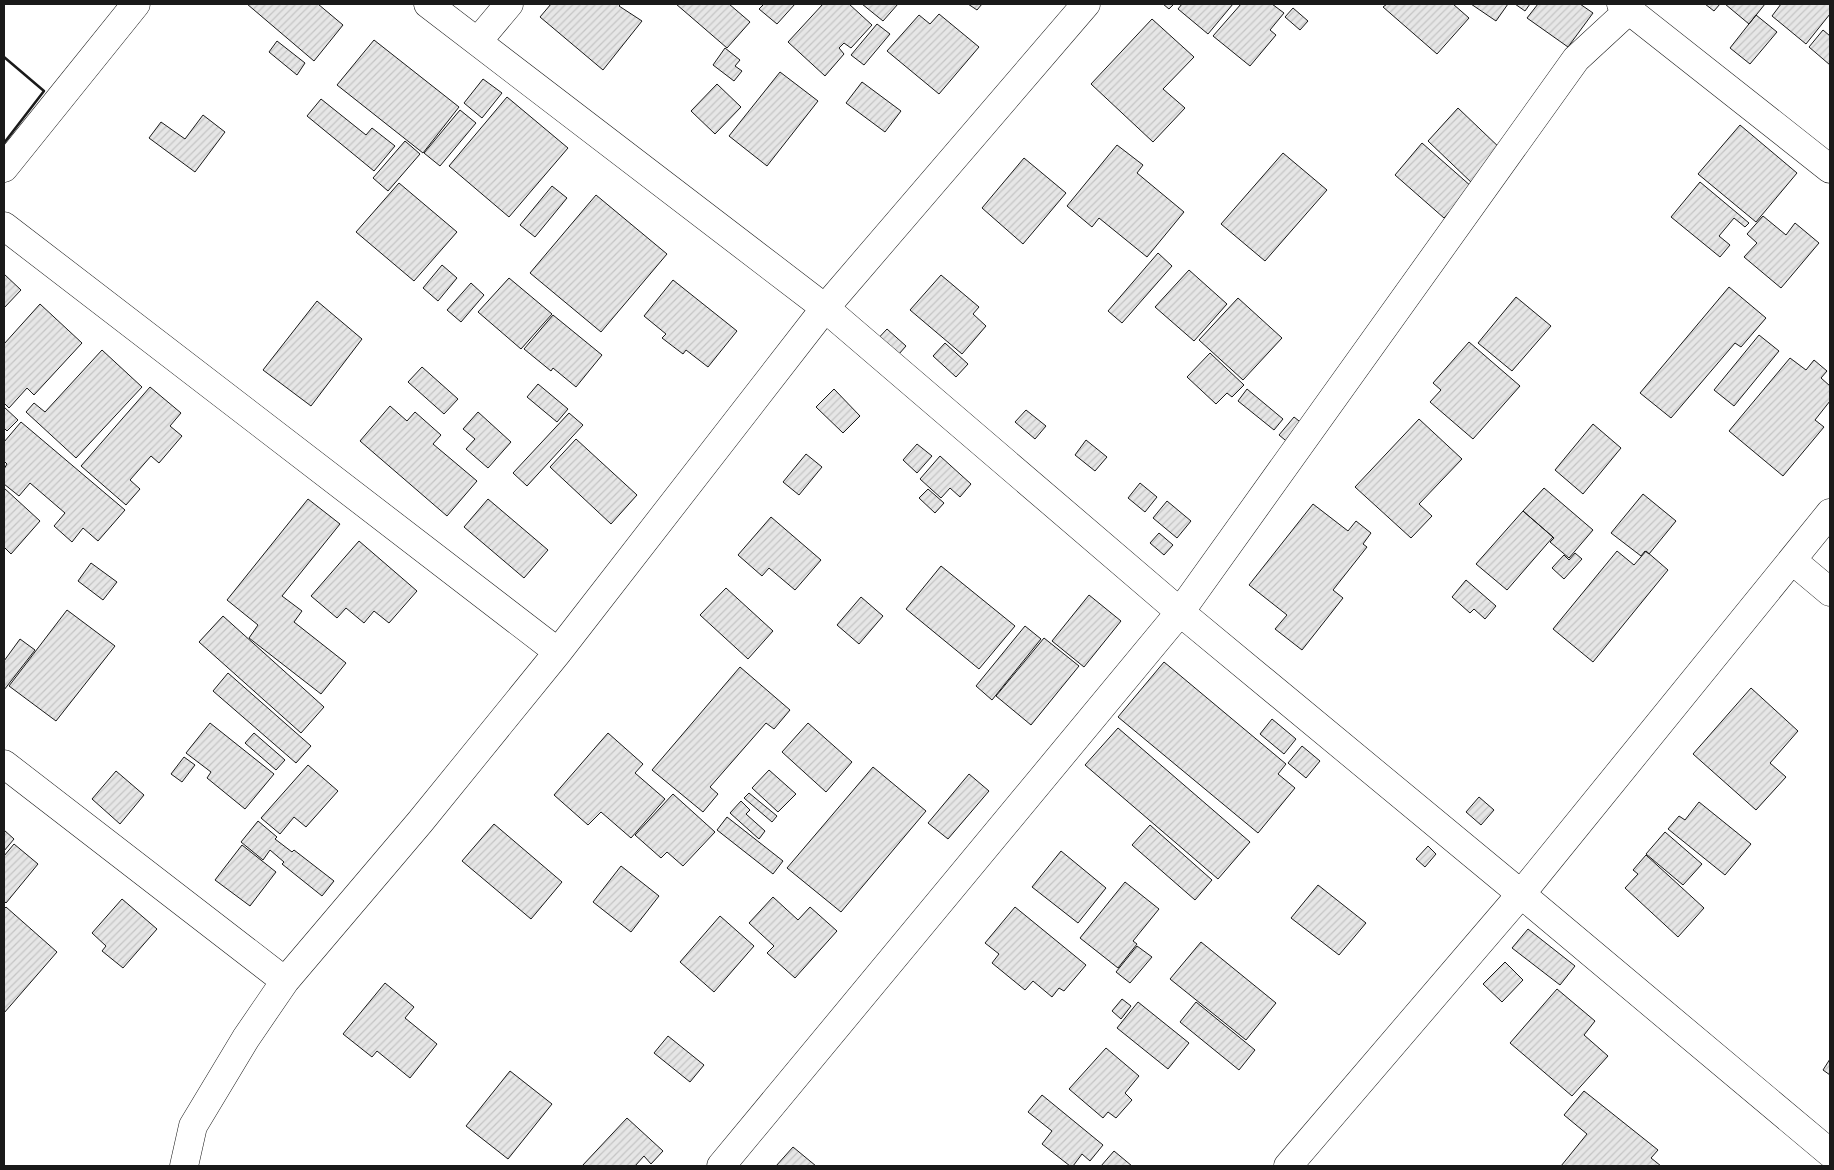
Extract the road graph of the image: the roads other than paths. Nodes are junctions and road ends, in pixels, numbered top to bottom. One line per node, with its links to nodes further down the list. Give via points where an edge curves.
1 (136, 4): 7 (street)
2 (428, 4): 6 (street)
3 (509, 4): 6 (street)
4 (1086, 4): 10 (street)
5 (1625, 7): 8 (street); 14 (street, via 1576,59)
6 (478, 41): 10 (street)
7 (4, 168)
8 (1830, 169)
9 (4, 226): 15 (street)
10 (825, 308): 14 (street); 15 (street)
11 (1830, 513): 12 (street)
12 (1793, 561): 13 (street); 17 (street)
13 (1830, 592)
14 (1180, 612): 17 (street); 21 (street)
15 (558, 652): 18 (street)
16 (4, 764): 18 (street)
17 (1521, 894): 19 (street); 22 (street)
18 (285, 982): 20 (street, via 246,1038 193,1126)
19 (1830, 1153)
20 (184, 1166)
21 (721, 1166)
22 (1288, 1166)

